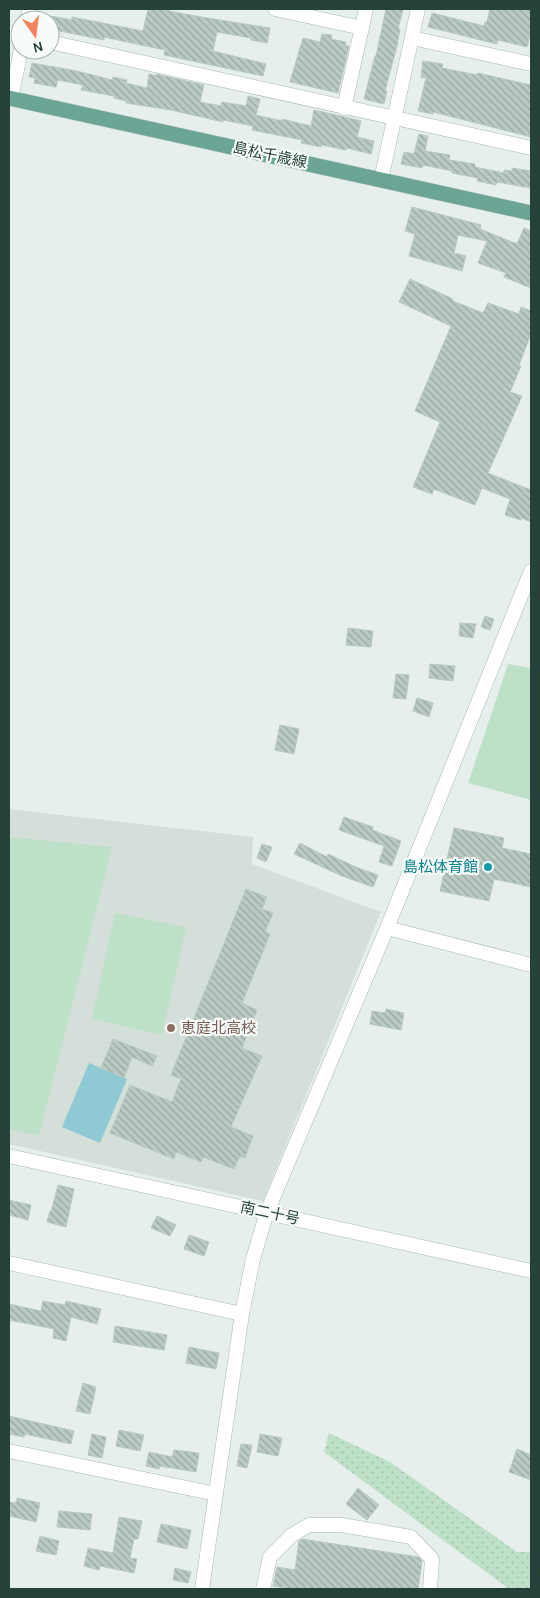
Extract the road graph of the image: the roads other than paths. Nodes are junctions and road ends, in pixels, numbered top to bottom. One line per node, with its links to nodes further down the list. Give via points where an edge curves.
1 (275, 9): 4 (street)
2 (366, 9): 4 (street)
3 (418, 9): 5 (street)
4 (362, 28): 10 (street)
5 (412, 38): 8 (street); 11 (street)
6 (60, 44): 10 (street)
7 (19, 60): 9 (street)
8 (531, 64)
9 (10, 98): 13 (main road, 島松千歳線)
10 (344, 108): 11 (street)
11 (394, 118): 12 (street); 13 (street)
12 (531, 148)
13 (381, 180): 14 (main road, 島松千歳線)
14 (531, 213)
15 (531, 571): 16 (street)
16 (387, 928): 17 (street); 19 (street)
17 (531, 965)
18 (9, 1156): 19 (street, 南二十号)
19 (268, 1212): 21 (street, 南二十号); 22 (street, via 253,1259)
20 (9, 1263): 22 (street)
21 (531, 1271)
22 (242, 1314): 24 (street)
23 (9, 1450): 24 (street)
24 (216, 1494): 25 (street)
25 (202, 1589)
26 (263, 1589): 27 (street, via 270,1557 292,1535 309,1526 342,1525 411,1538 432,1559)
27 (430, 1589)

